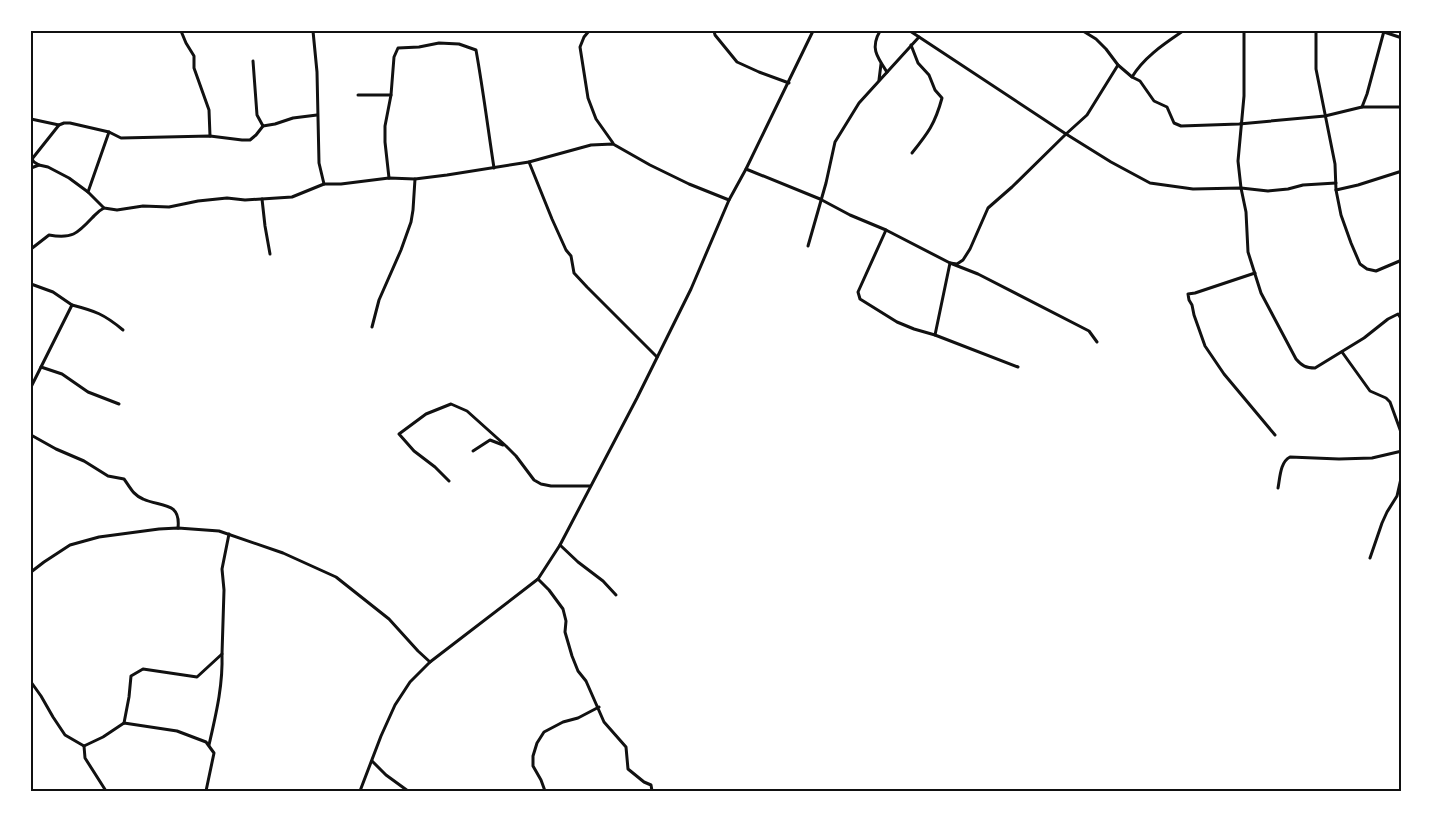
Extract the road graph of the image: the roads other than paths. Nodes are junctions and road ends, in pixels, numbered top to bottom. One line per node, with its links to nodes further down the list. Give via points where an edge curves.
1 (181, 31): 35 (street, via 194,56 194,68 209,110)
2 (313, 31): 27 (street)
3 (590, 31): 36 (street, via 580,47 588,98 596,119)
4 (714, 31): 22 (street, via 737,62)
5 (813, 31): 22 (street)
6 (880, 31): 17 (street, via 874,46)
7 (910, 31): 13 (street)
8 (1083, 31): 18 (street, via 1096,39)
9 (1183, 31): 20 (street, via 1157,49)
10 (1244, 31): 30 (street)
11 (1316, 31): 28 (street, via 1316,69)
12 (1384, 32): 14 (street); 25 (street)
13 (919, 37): 15 (street); 34 (street)
14 (1402, 38)
15 (911, 45): 19 (street); 37 (street, via 918,63 942,98 936,119)
16 (253, 61): 32 (street, via 257,115)
17 (882, 63): 19 (street); 21 (street)
18 (1118, 65): 20 (street); 34 (street, via 1087,115)
19 (887, 72): 21 (street)
20 (1132, 77): 30 (street, via 1140,81 1154,101 1167,107 1174,123 1181,126)
21 (879, 81): 53 (street, via 859,103 835,142)
22 (788, 83): 42 (street)
23 (391, 95): 24 (street); 41 (street, via 394,56 398,48 439,43 459,44 476,50); 44 (street, via 385,142)
24 (358, 96)
25 (1362, 107): 26 (street); 28 (street)
26 (1402, 107)
27 (317, 115): 32 (street); 47 (street, via 319,163)
28 (1325, 116): 30 (street); 46 (street)
29 (31, 120): 31 (street)
30 (1242, 124): 48 (street, via 1238,161)
31 (59, 125): 33 (street, via 70,123); 39 (street, via 32,159)
32 (263, 126): 35 (street, via 250,140)
33 (109, 132): 35 (street, via 121,138); 50 (street)
34 (1066, 134): 48 (street, via 1150,183 1193,189); 60 (street, via 988,208 963,260 957,264)
35 (210, 136)
36 (613, 144): 38 (street, via 591,145); 52 (street, via 689,184)
37 (912, 153)
38 (529, 162): 41 (street); 70 (street, via 571,256 574,273)
39 (39, 165): 40 (street); 50 (street, via 69,178)
40 (31, 168)
41 (494, 168): 45 (street)
42 (746, 169): 52 (street); 53 (street)
43 (1402, 171): 49 (street)
44 (389, 178): 45 (street); 47 (street)
45 (415, 179): 65 (street, via 410,222 379,300)
46 (1336, 183): 48 (street, via 1268,191); 49 (street)
47 (324, 184): 51 (street, via 292,196)
48 (1241, 188): 61 (street, via 1248,252)
49 (1336, 190): 59 (street, via 1341,215 1360,264 1376,271)
50 (88, 192): 54 (street)
51 (262, 199): 54 (street, via 227,198 169,207); 58 (street)
52 (729, 200): 70 (street, via 691,289)
53 (820, 200): 55 (street); 56 (street)
54 (104, 208): 57 (street, via 78,233 63,237 49,235)
55 (886, 230): 60 (street); 67 (street, via 858,296 896,322)
56 (808, 246)
57 (31, 250)
58 (270, 254)
59 (1402, 260)
60 (950, 263): 67 (street); 68 (street, via 1016,292 1089,331)
61 (1255, 273): 69 (street, via 1261,293 1301,365 1314,368); 76 (street, via 1188,294 1205,346)
62 (31, 284): 63 (street, via 53,292)
63 (72, 305): 66 (street, via 109,318); 72 (street)
64 (1402, 320): 69 (street, via 1398,314 1391,316)
65 (372, 327)
66 (123, 330)
67 (935, 335): 71 (street)
68 (1096, 342)
69 (1342, 352): 77 (street, via 1370,391 1390,402)
70 (657, 357): 83 (street)
71 (1018, 367)
72 (41, 368): 73 (street); 74 (street, via 62,374 88,392)
73 (31, 387)
74 (119, 404)
75 (31, 435): 85 (street, via 108,476 124,479 143,500 172,508 177,513)
76 (1275, 435)
77 (1402, 435)
78 (506, 446): 79 (street, via 490,440); 82 (street, via 466,411 451,404 426,414 399,434); 83 (street, via 541,484)
79 (473, 451)
80 (1402, 451): 84 (street, via 1372,458 1290,457 1283,463)
81 (1402, 474): 88 (street, via 1397,496 1382,523)
82 (449, 481)
83 (590, 486): 87 (street)
84 (1278, 488)
85 (178, 528): 86 (street); 89 (street, via 99,537 70,545)
86 (229, 534): 92 (street, via 222,569); 93 (street, via 283,553 336,577 389,619)
87 (560, 545): 90 (street); 91 (street)
88 (1370, 558)
89 (31, 572)
90 (538, 579): 93 (street); 95 (street, via 563,609 572,656)
91 (616, 595)
92 (222, 654): 96 (street, via 197,677 143,670 131,676); 98 (street, via 221,690)
93 (430, 662): 99 (street, via 410,682 395,705)
94 (31, 682): 97 (street, via 65,735)
95 (598, 708): 104 (street, via 544,732 537,743 532,766); 105 (street, via 604,722 626,747 628,769 651,785)
96 (124, 723): 97 (street); 98 (street, via 177,731)
97 (84, 746): 100 (street, via 85,758)
98 (209, 746): 101 (street, via 214,752)
99 (372, 761): 102 (street); 103 (street)
100 (106, 791)
101 (206, 791)
102 (360, 791)
103 (408, 791)
104 (545, 791)
105 (652, 791)

